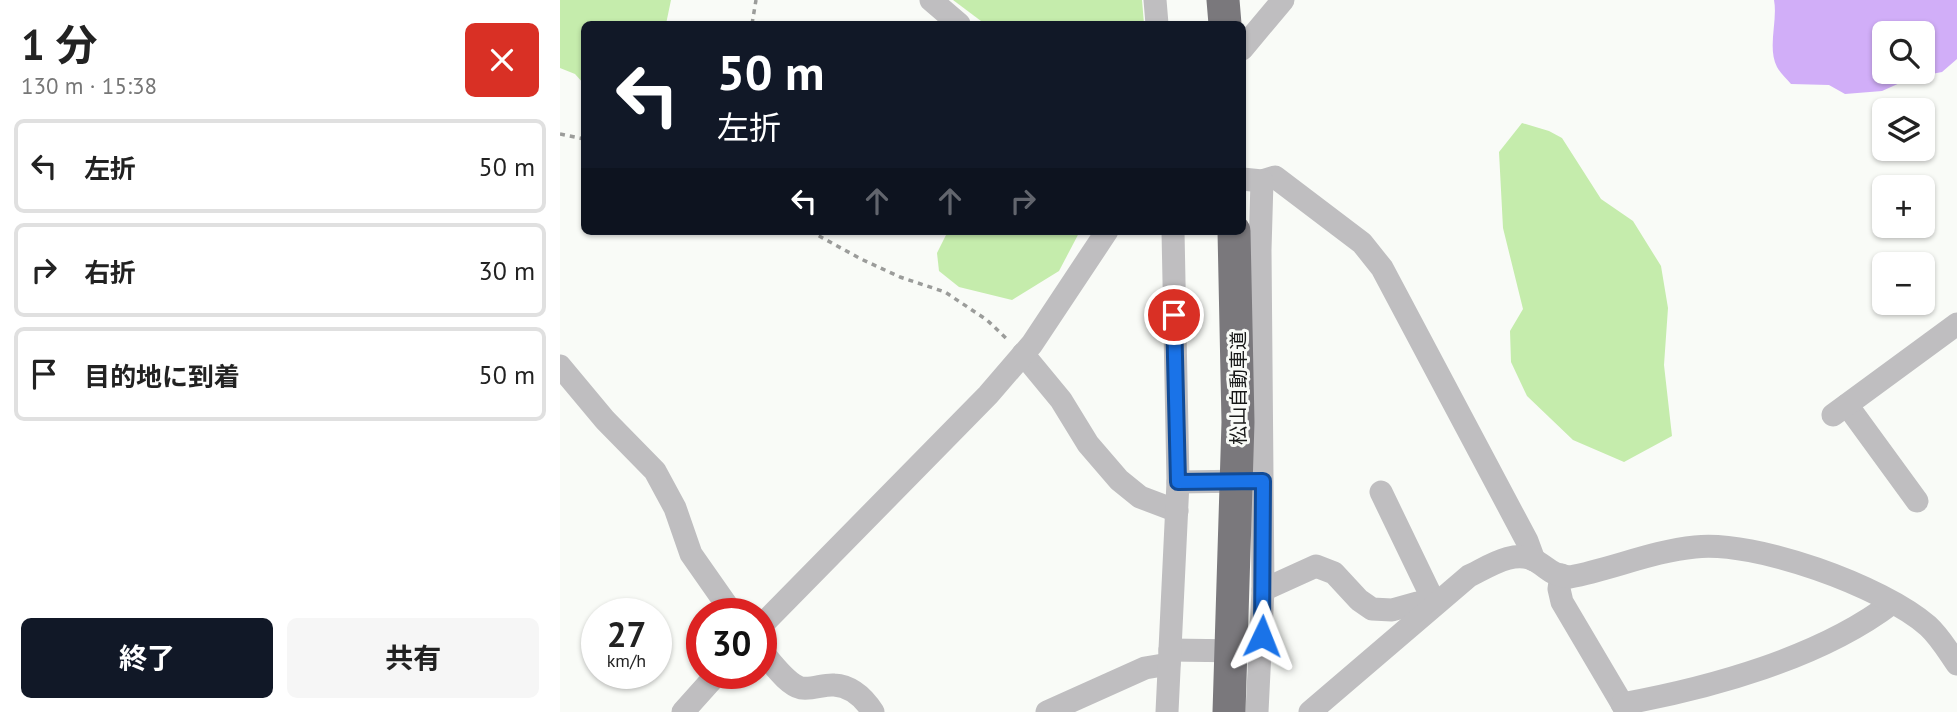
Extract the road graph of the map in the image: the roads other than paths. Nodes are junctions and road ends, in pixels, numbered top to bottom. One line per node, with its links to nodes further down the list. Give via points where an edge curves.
1 (931, 0): 5 (street)
2 (1155, 0): 6 (street)
3 (1223, 0): 7 (highway)
4 (1283, 0): 8 (street)
5 (956, 21)
6 (1157, 21)
7 (1225, 21)
8 (1246, 43)
9 (1252, 180): 16 (street, via 1260,250); 21 (street, via 1275,177 1362,243 1382,268)
10 (1104, 235): 14 (street)
11 (1172, 235): 17 (street)
12 (1234, 235): 38 (highway, 松山自動車道, bridge, via 1238,422)
13 (1957, 324): 19 (street, via 1840,410)
14 (1023, 354): 20 (street, via 1119,480 1140,497); 27 (street, via 930,456)
15 (560, 366): 24 (street, via 655,471 691,554)
16 (1263, 481): 17 (street); 23 (street)
17 (1178, 482): 20 (street)
18 (1381, 492): 26 (street)
19 (1917, 500)
20 (1177, 511): 29 (street)
21 (1534, 560): 22 (street); 26 (street, via 1518,556 1497,562 1469,576)
22 (1561, 575): 25 (street, via 1570,577 1695,547 1728,547 1804,564); 33 (street, via 1562,602)
23 (1263, 590): 26 (street, via 1317,566 1334,573 1372,609); 28 (street)
24 (722, 598)
25 (1892, 603): 30 (street, via 1930,628); 33 (street, via 1844,635 1764,667)
26 (1435, 604): 40 (street)
27 (777, 610)
28 (1261, 651): 29 (street); 39 (street)
29 (1170, 657): 36 (street); 37 (street)
30 (1957, 664)
31 (777, 668): 35 (street, via 801,688 834,685 850,689 865,699)
32 (704, 689): 34 (street)
33 (1624, 708)
34 (683, 712)
35 (873, 712)
36 (1047, 712)
37 (1167, 712)
38 (1229, 712)
39 (1257, 712)
40 (1310, 712)

